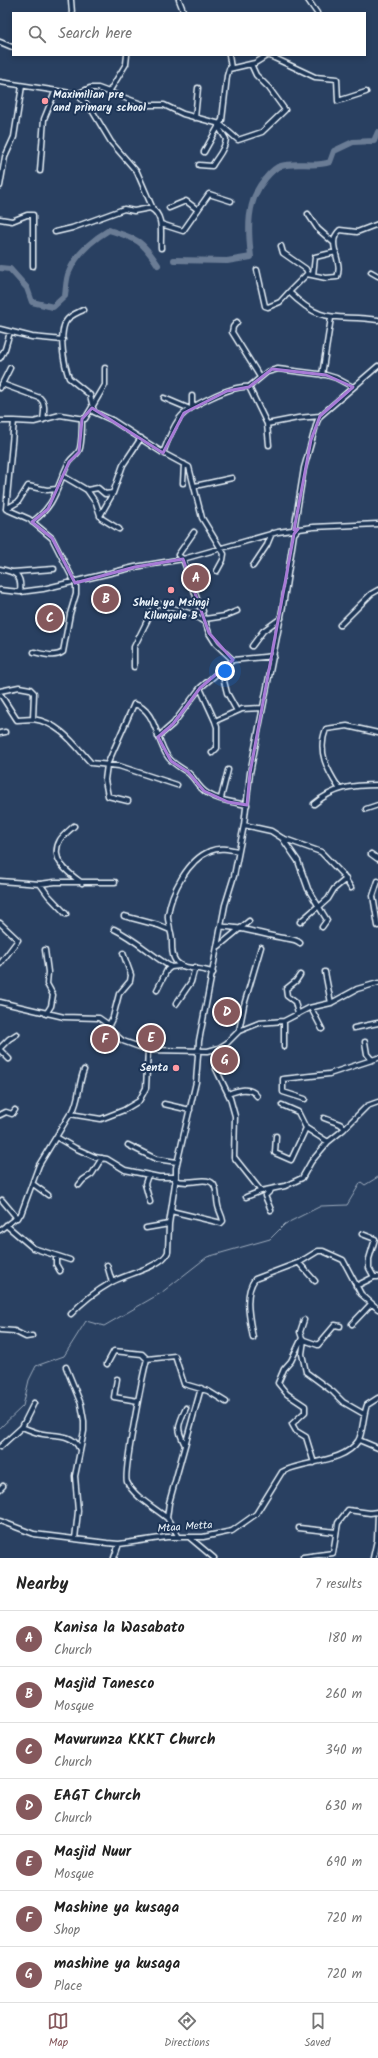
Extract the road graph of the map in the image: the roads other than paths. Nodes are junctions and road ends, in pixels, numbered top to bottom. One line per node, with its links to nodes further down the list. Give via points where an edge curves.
1 (71, 0): 4 (street)
2 (179, 0): 5 (street)
3 (308, 0): 6 (street)
4 (72, 12)
5 (184, 12)
6 (316, 12)
7 (0, 42): 8 (street)
8 (12, 47)
9 (127, 56): 19 (street, via 126,64)
10 (228, 56): 14 (street)
11 (266, 56): 13 (street)
12 (270, 56): 20 (street, via 315,77 338,79 338,101)
13 (251, 64): 14 (street); 23 (street, via 256,76 284,106 285,112 262,132 241,140)
14 (231, 68): 23 (street, via 227,72 222,120)
15 (0, 82): 16 (street)
16 (22, 86): 18 (street); 27 (street, via 14,137 5,157)
17 (198, 88): 22 (street)
18 (55, 92): 21 (street); 26 (street, via 44,120)
19 (108, 92): 21 (street, via 94,87); 22 (street, via 144,105 164,105)
20 (366, 92)
21 (77, 94): 30 (street, via 93,112 111,142 137,172)
22 (195, 118): 23 (street)
23 (219, 125): 24 (street); 25 (street, via 226,139 224,149 212,166)
24 (204, 152)
25 (199, 165)
26 (40, 171)
27 (0, 186)
28 (231, 201): 31 (street, via 210,194)
29 (169, 208): 31 (street, via 186,201)
30 (153, 209): 34 (street); 36 (street, via 124,209)
31 (198, 210): 34 (street, via 183,231)
32 (308, 214): 37 (street, via 318,229)
33 (0, 220): 41 (street, via 12,221 26,215 33,216)
34 (161, 224): 39 (street)
35 (378, 224): 37 (street, via 357,232 340,230 334,238)
36 (55, 232)
37 (334, 243): 40 (street)
38 (282, 246): 44 (street, via 283,253)
39 (161, 248)
40 (336, 252): 44 (street, via 315,257); 44 (street, via 339,273 337,277 326,278)
41 (33, 266)
42 (257, 270): 46 (street, via 265,306 280,302)
43 (371, 272): 45 (street)
44 (311, 274): 46 (street, via 298,281)
45 (378, 276)
46 (289, 292): 48 (street, via 310,309)
47 (83, 310): 53 (street, via 65,323)
48 (331, 318): 49 (street); 58 (street)
49 (378, 320)
50 (237, 322): 59 (street, via 232,332)
51 (0, 329): 52 (street)
52 (10, 332): 53 (street); 54 (street)
53 (63, 340): 65 (street, via 69,378 90,395)
54 (0, 358)
55 (378, 366): 62 (street)
56 (10, 368): 60 (street)
57 (105, 368): 65 (street, via 105,385)
58 (322, 375): 59 (street, via 272,369); 62 (street, via 336,378)
59 (260, 377): 61 (street)
60 (1, 386): 69 (street, via 40,398 44,402)
61 (249, 387): 66 (street, via 227,391); 72 (street)
62 (353, 387): 67 (street)
63 (192, 396): 66 (street)
64 (164, 398): 66 (street)
65 (92, 408): 68 (street); 73 (street, via 94,412)
66 (191, 408): 75 (street, via 179,418)
67 (320, 416): 72 (street); 89 (street, via 304,468)
68 (82, 419): 69 (street, via 60,415); 77 (street, via 80,448 70,460)
69 (42, 420): 71 (street)
70 (0, 421): 71 (street)
71 (14, 421): 84 (street)
72 (267, 424): 74 (street)
73 (141, 438): 75 (street); 83 (street, via 121,469)
74 (269, 445)
75 (163, 453): 76 (street)
76 (184, 464): 79 (street); 80 (street, via 191,469)
77 (63, 476): 81 (street); 82 (street)
78 (232, 478): 80 (street)
79 (184, 483)
80 (195, 486): 92 (street, via 202,518)
81 (57, 489): 84 (street, via 47,490 28,486 18,502); 86 (street, via 48,509)
82 (87, 490): 83 (street, via 98,488 105,494); 85 (street, via 96,503)
83 (113, 493): 85 (street)
84 (6, 509): 86 (street)
85 (100, 516): 88 (street)
86 (32, 522): 99 (street, via 52,538)
87 (378, 524): 89 (street)
88 (119, 529)
89 (296, 530): 91 (street); 106 (street)
90 (194, 532): 93 (street, via 178,554)
91 (272, 533): 92 (street); 94 (street)
92 (221, 547): 93 (street); 97 (street, via 224,558)
93 (183, 559): 99 (street, via 135,567); 103 (street, via 192,588)
94 (253, 566)
95 (0, 568): 98 (street)
96 (54, 569): 98 (street)
97 (217, 571)
98 (13, 572): 102 (street, via 21,583)
99 (75, 583): 102 (street); 110 (street, via 76,594 63,652 58,655)
100 (0, 590): 102 (street)
101 (378, 590): 108 (street)
102 (20, 592)
103 (203, 611): 105 (street); 107 (street)
104 (236, 611): 107 (street)
105 (192, 614): 107 (street); 113 (street, via 156,603 134,647)
106 (281, 618): 109 (street, via 263,631); 111 (street)
107 (206, 621): 112 (street, via 216,644)
108 (340, 625)
109 (252, 646)
110 (34, 652)
111 (274, 656): 112 (street); 117 (street)
112 (233, 660): 115 (street)
113 (134, 667)
114 (224, 681): 118 (street, via 227,693)
115 (200, 688): 120 (street); 124 (street, via 173,724)
116 (0, 693): 119 (street, via 17,720); 119 (street, via 30,688 34,693)
117 (262, 708): 118 (street); 134 (street)
118 (238, 711): 120 (street)
119 (33, 719): 126 (street, via 49,723 74,743 91,763)
120 (216, 721): 125 (street, via 217,748)
121 (5, 732): 122 (street)
122 (0, 733)
123 (378, 733): 130 (street, via 347,726 326,728 323,757)
124 (158, 737): 126 (street, via 148,713 134,704); 131 (street, via 173,763 188,772 202,790)
125 (212, 753)
126 (107, 765): 128 (street, via 119,766); 132 (street, via 107,795)
127 (228, 770): 131 (street)
128 (178, 785)
129 (378, 785): 130 (street)
130 (339, 788): 133 (street, via 325,794)
131 (221, 798): 134 (street)
132 (128, 801)
133 (314, 804)
134 (247, 805): 137 (street)
135 (378, 805): 136 (street)
136 (366, 809)
137 (244, 825): 139 (street, via 270,831); 140 (street)
138 (74, 826): 147 (street, via 61,839 57,850 63,868)
139 (282, 838): 143 (street, via 320,852); 150 (street, via 298,861 308,889)
140 (238, 851): 157 (street); 161 (street, via 210,851 190,868 181,880 170,906)
141 (371, 854): 142 (street)
142 (378, 859)
143 (346, 879): 149 (street); 150 (street, via 334,888 328,899)
144 (0, 881): 148 (street)
145 (378, 881): 156 (street, via 373,896)
146 (115, 882): 147 (street)
147 (83, 883): 148 (street)
148 (40, 884): 151 (street)
149 (351, 888)
150 (319, 907): 154 (street); 158 (street, via 327,920)
151 (66, 914)
152 (124, 916): 161 (street)
153 (249, 921): 160 (street)
154 (300, 922)
155 (0, 923): 167 (street, via 18,940)
156 (378, 926)
157 (221, 927): 160 (street); 163 (street)
158 (322, 927)
159 (114, 929): 168 (street)
160 (240, 929): 162 (street); 163 (street)
161 (170, 930): 169 (street, via 173,956)
162 (300, 943)
163 (218, 946): 171 (street)
164 (261, 947): 187 (street)
165 (45, 950): 180 (street, via 47,984 53,995)
166 (122, 953): 184 (street, via 131,975 119,994)
167 (0, 964)
168 (171, 966): 169 (street); 175 (street)
169 (180, 966): 170 (street)
170 (195, 967): 171 (street); 178 (street, via 191,982)
171 (212, 970): 194 (street)
172 (325, 972): 177 (street)
173 (300, 975): 181 (street, via 286,989 287,996 295,1002)
174 (378, 983): 177 (street, via 357,989)
175 (157, 990)
176 (0, 1002): 180 (street)
177 (331, 1003): 179 (street)
178 (176, 1004)
179 (312, 1008): 181 (street); 186 (street)
180 (46, 1014): 184 (street, via 68,1018 99,1018)
181 (298, 1014): 182 (street)
182 (284, 1021): 187 (street, via 259,1023); 190 (street)
183 (378, 1023): 185 (street)
184 (109, 1025): 193 (street, via 111,1031 123,1041)
185 (354, 1028)
186 (322, 1029)
187 (238, 1031): 191 (street, via 231,1040)
188 (16, 1034): 192 (street)
189 (365, 1042): 197 (street, via 367,1054)
190 (284, 1046)
191 (219, 1048): 194 (street); 199 (street, via 216,1069)
192 (0, 1049): 196 (street)
193 (148, 1050): 194 (street); 207 (street, via 146,1088 138,1101 124,1110 100,1119)
194 (199, 1052): 206 (street)
195 (378, 1058): 197 (street)
196 (9, 1059)
197 (372, 1060): 201 (street, via 329,1074 283,1079 283,1092)
198 (84, 1070): 207 (street, via 80,1079 79,1099)
199 (228, 1094): 200 (street, via 248,1090); 222 (street, via 235,1116 234,1158)
200 (257, 1096)
201 (305, 1099)
202 (378, 1102): 211 (street, via 367,1106)
203 (164, 1104): 206 (street)
204 (282, 1105): 210 (street, via 298,1112)
205 (15, 1110): 208 (street, via 12,1114 6,1112)
206 (190, 1110): 217 (street)
207 (72, 1113): 213 (street)
208 (0, 1115)
209 (324, 1118): 211 (street)
210 (306, 1128): 212 (street, via 291,1160 275,1153); 214 (street)
211 (345, 1128): 214 (street)
212 (276, 1136)
213 (56, 1137): 216 (street, via 75,1148); 220 (street, via 39,1165)
214 (328, 1142): 223 (street, via 311,1162 302,1178)
215 (128, 1145): 217 (street, via 156,1159)
216 (102, 1158): 218 (street, via 126,1170); 221 (street, via 92,1174)
217 (177, 1162): 219 (street)
218 (148, 1175): 219 (street); 227 (street, via 145,1186)
219 (176, 1178): 229 (street); 229 (street, via 187,1182 205,1181 213,1184 217,1189 217,1204 223,1221 221,1223)
220 (33, 1184): 224 (street); 230 (street)
221 (79, 1185)
222 (261, 1190): 223 (street); 225 (street)
223 (272, 1190): 228 (street, via 265,1196)
224 (48, 1194)
225 (246, 1197)
226 (2, 1200): 230 (street)
227 (150, 1202)
228 (271, 1210)
229 (170, 1211): 231 (street)
230 (17, 1218): 232 (street)
231 (169, 1224): 233 (street); 243 (street, via 170,1245 167,1255 156,1264)
232 (6, 1226): 234 (street); 236 (street, via 33,1248)
233 (146, 1228)
234 (0, 1230)
235 (362, 1234): 241 (street, via 375,1239 369,1268)
236 (56, 1256): 237 (street); 240 (street, via 56,1264)
237 (70, 1260)
238 (299, 1262): 242 (street); 244 (street, via 318,1251 323,1251 343,1260); 253 (street, via 255,1279 251,1284 248,1318)
239 (107, 1265): 243 (street)
240 (60, 1271)
241 (376, 1277): 244 (street)
242 (315, 1281)
243 (112, 1282): 247 (street)
244 (356, 1286): 245 (street)
245 (372, 1304): 246 (street); 249 (street)
246 (378, 1309)
247 (71, 1314)
248 (304, 1320): 254 (street, via 300,1332)
249 (352, 1324)
250 (340, 1326): 254 (street, via 335,1325 318,1345)
251 (0, 1330): 252 (street, via 14,1331 26,1337)
252 (32, 1336)
253 (253, 1338)
254 (303, 1339): 265 (street, via 302,1354 306,1372 343,1402); 272 (street, via 280,1376 278,1384 305,1406 304,1412 292,1424 296,1431 306,1437)
255 (148, 1359): 256 (street, via 142,1354 114,1351); 259 (street, via 175,1356 182,1382); 261 (street)
256 (107, 1364)
257 (66, 1367): 270 (street, via 82,1410 84,1431)
258 (117, 1379): 261 (street, via 114,1397)
259 (201, 1388): 262 (street); 268 (street)
260 (378, 1398): 265 (street, via 369,1403)
261 (138, 1401): 274 (street, via 126,1478 133,1492)
262 (226, 1402)
263 (34, 1403): 266 (street)
264 (186, 1408): 268 (street, via 178,1426 178,1432)
265 (364, 1414): 267 (street)
266 (22, 1427): 269 (street); 270 (street, via 44,1434 71,1438)
267 (359, 1440): 271 (street); 272 (street, Mtaa Metta, via 352,1448 341,1454)
268 (185, 1445): 274 (street, via 175,1476)
269 (0, 1447)
270 (79, 1448): 280 (street, via 75,1485 78,1511)
271 (378, 1448)
272 (314, 1463): 279 (street, Mtaa Metta, via 282,1472 256,1514 232,1530 203,1537)
273 (378, 1512): 277 (street, via 370,1514 348,1510 341,1517); 287 (street)
274 (167, 1518): 278 (street)
275 (0, 1521): 280 (street, Mtaa Metta, via 27,1532)
276 (299, 1528): 277 (street)
277 (336, 1532): 282 (street)
278 (179, 1537): 279 (street, Mtaa Metta); 281 (street, Mtaa Metta, via 149,1538)
279 (189, 1537): 285 (street)
280 (75, 1539): 281 (street, Mtaa Metta)
281 (119, 1544): 284 (street)
282 (333, 1553): 283 (street); 286 (street)
283 (303, 1556)
284 (114, 1558)
285 (214, 1558)
286 (334, 1558)
287 (373, 1558)

